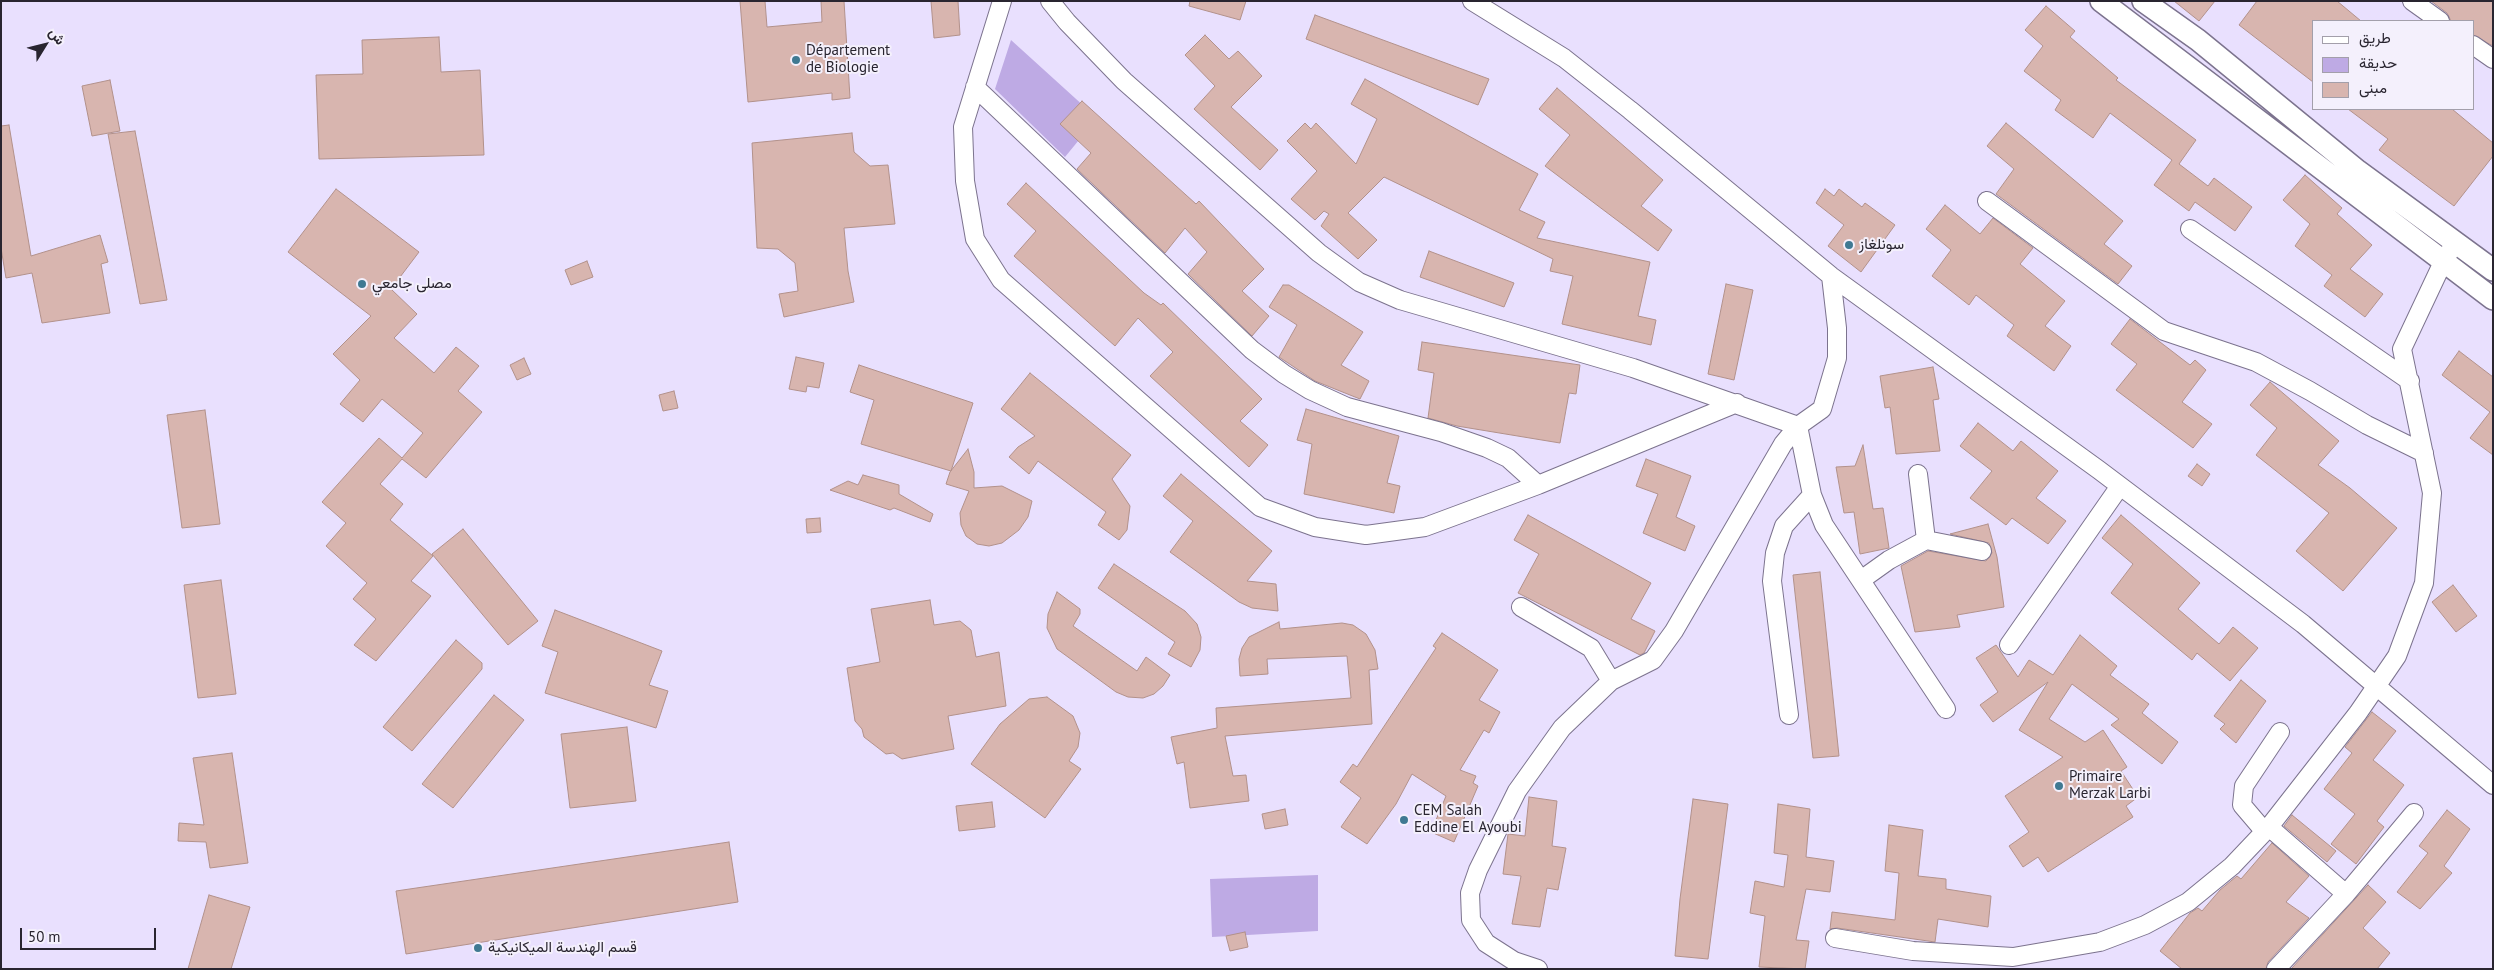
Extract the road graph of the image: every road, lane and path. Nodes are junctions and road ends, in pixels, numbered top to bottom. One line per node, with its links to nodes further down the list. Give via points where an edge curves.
1 (1002, 1): 10 (street)
2 (1050, 1): 19 (street, via 1124,81 1319,253 1359,282 1400,300 1633,368)
3 (1472, 1): 16 (street, via 1564,58)
4 (2101, 1): 14 (street)
5 (2143, 1): 13 (street, via 2198,40 2358,171)
6 (2412, 1): 7 (street)
7 (2439, 20)
8 (2474, 46): 9 (street)
9 (2493, 59)
10 (975, 87): 23 (street, via 1245,343 1284,374 1348,407 1487,448 1508,458); 23 (street, via 963,127 965,181 975,239 1001,280 1260,507 1315,527 1366,535 1425,527)
11 (1987, 201): 21 (street, via 2164,331 2256,362 2367,425)
12 (2190, 229): 18 (street)
13 (2456, 244): 14 (street); 15 (street)
14 (2443, 262): 17 (street); 18 (street, via 2402,349)
15 (2493, 270)
16 (1832, 276): 20 (street, via 1838,328 1837,358 1822,409); 24 (street)
17 (2493, 299)
18 (2410, 381): 21 (street)
19 (1737, 404): 20 (street); 23 (street)
20 (1798, 426): 25 (street); 31 (street, via 1783,444 1674,631 1653,660)
21 (2424, 453): 32 (street, via 2432,493 2424,583 2397,656)
22 (1918, 474): 26 (street)
23 (1538, 486)
24 (2120, 486): 30 (street); 32 (street, via 2303,624)
25 (1812, 496): 28 (street, via 1824,525); 34 (street, via 1784,526 1775,553 1772,581)
26 (1926, 540): 27 (street); 28 (street)
27 (1982, 552)
28 (1861, 580): 33 (street)
29 (1521, 607): 31 (street, via 1591,648)
30 (2009, 645)
31 (1611, 681): 41 (street, via 1562,728 1517,791 1470,893 1471,920 1486,943 1514,961)
32 (2377, 686): 36 (street); 38 (street)
33 (1946, 709)
34 (1789, 715)
35 (2280, 732): 38 (street, via 2244,786 2242,805)
36 (2493, 785)
37 (2414, 814): 39 (street)
38 (2267, 830): 39 (street); 40 (street, via 2232,866 2188,902 2100,942 2013,957 1913,951)
39 (2346, 894): 42 (street)
40 (1835, 938)
41 (1538, 969)
42 (2276, 969)

